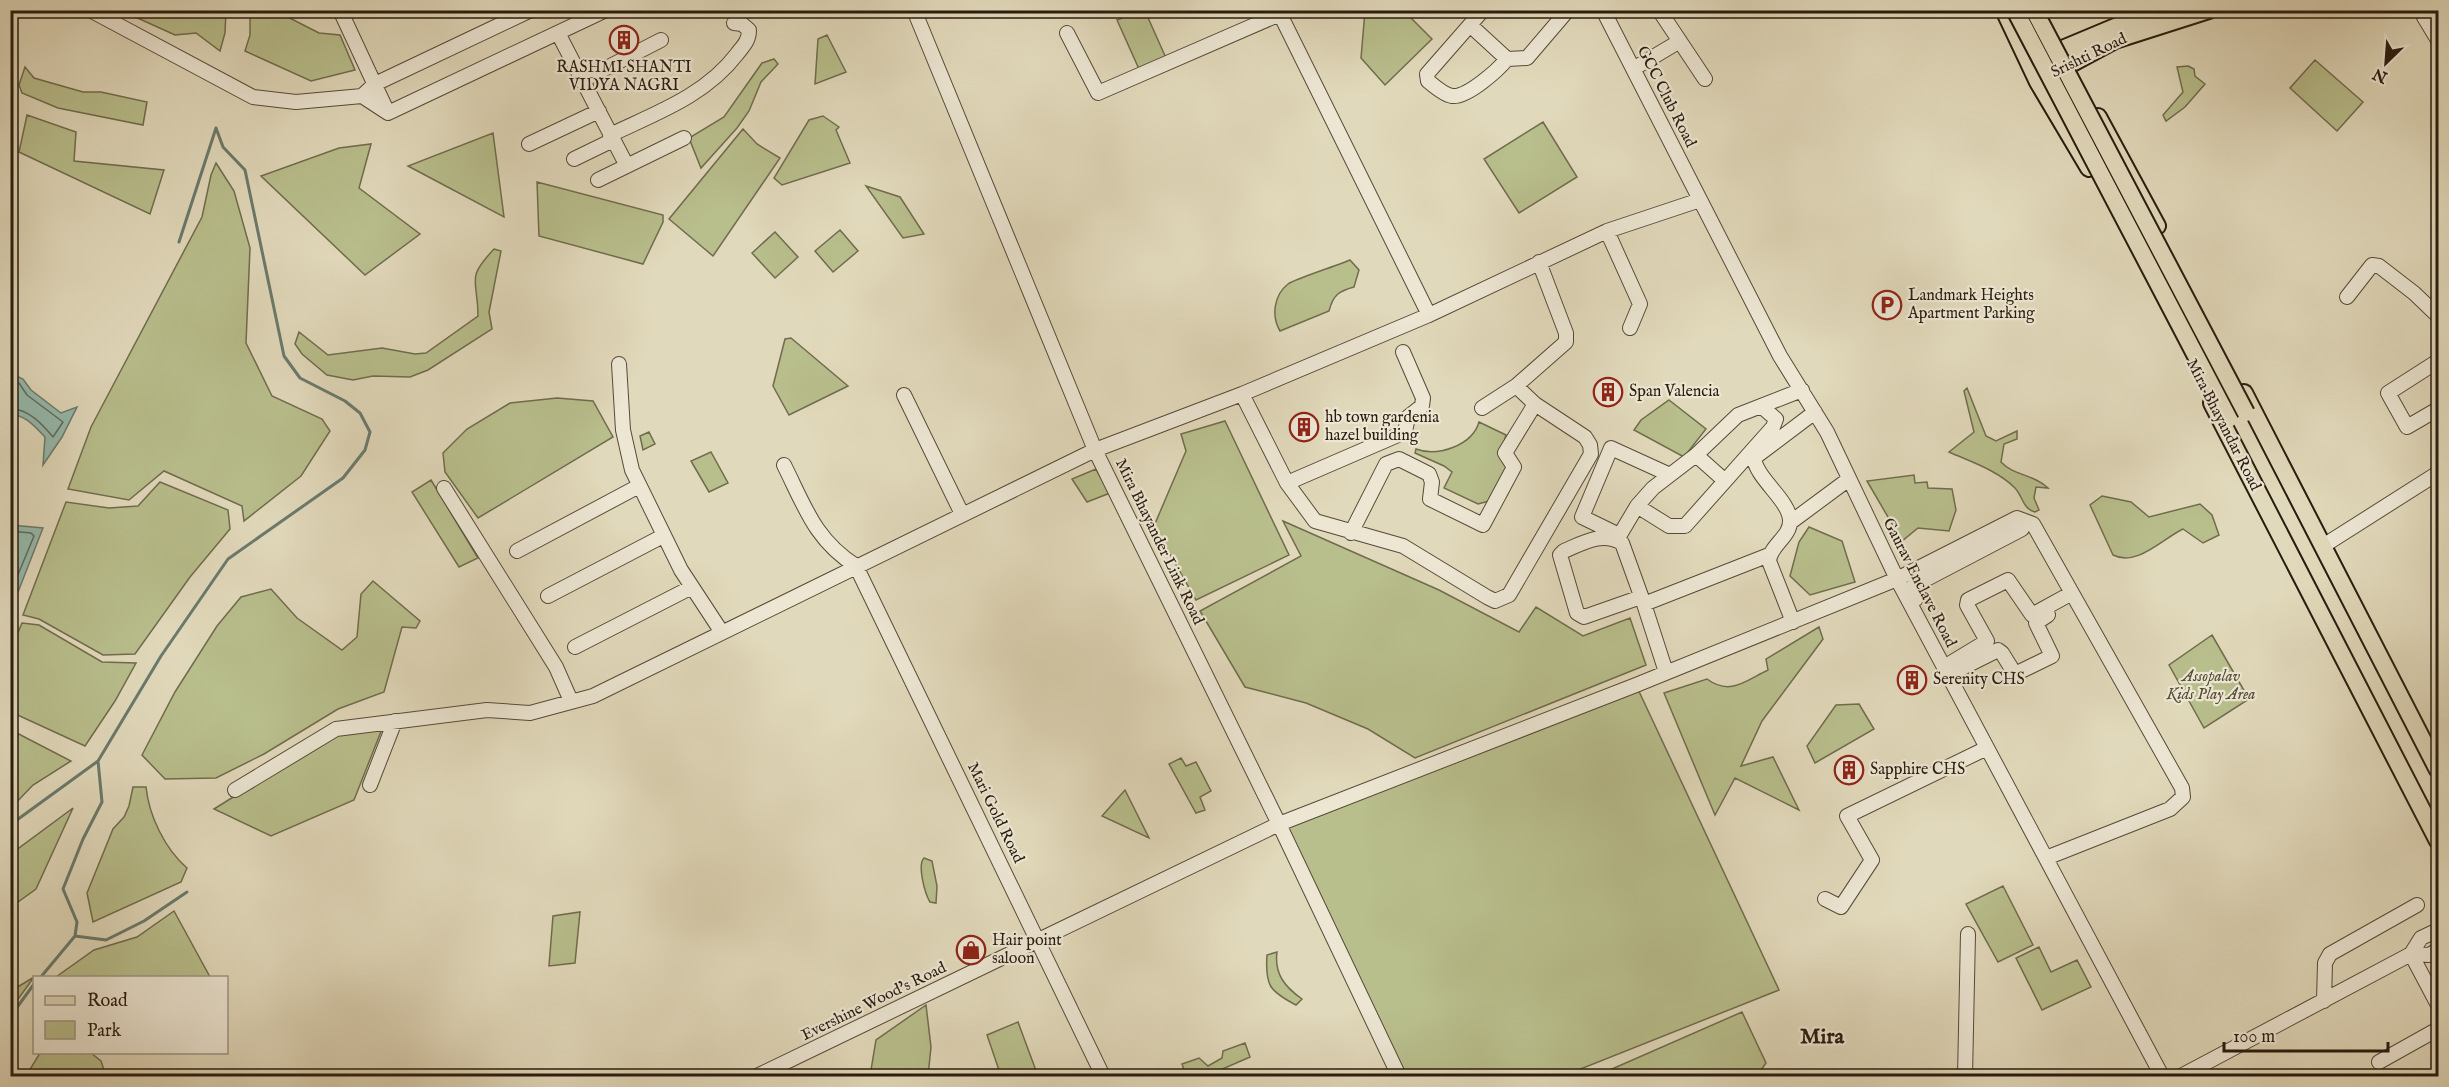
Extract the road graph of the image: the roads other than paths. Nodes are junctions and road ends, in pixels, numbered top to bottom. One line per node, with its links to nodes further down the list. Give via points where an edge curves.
1 (90, 10): 34 (street, via 253,97 296,102)
2 (340, 10): 33 (street)
3 (606, 10): 20 (street)
4 (914, 10): 62 (street, Mira Bhayander Link Road)
5 (1483, 10): 19 (street)
6 (1568, 10): 26 (street, via 1533,54)
7 (1603, 10): 29 (street, GCC Club Road)
8 (1659, 10): 24 (street)
9 (2004, 10): 27 (main road, Mira Bhayandar Road)
10 (2015, 10): 72 (main road, bridge, via 2229,420 2246,454)
11 (2034, 10): 65 (main road, bridge, via 2260,441)
12 (2041, 10): 25 (main road, Mira Bhayandar Road)
13 (2156, 10): 25 (main road, Srishti Road)
14 (2209, 10): 28 (main road, Srishti Road, via 2115,40)
15 (2423, 10): 23 (street)
16 (529, 11): 33 (street)
17 (1279, 12): 21 (street, via 1098,93); 47 (street)
18 (734, 23): 37 (street, via 749,30 749,39 725,69 692,96)
19 (1470, 25): 26 (street); 26 (street, via 1429,72 1428,81 1447,94 1458,96 1492,76)
20 (558, 33): 31 (street); 36 (street)
21 (1067, 33)
22 (661, 40): 31 (street)
23 (2439, 40)
24 (1680, 41): 29 (street); 30 (street)
25 (2059, 49): 27 (main road, Srishti Road); 28 (main road, Mira Bhayandar Road)
26 (1507, 60)
27 (2029, 63): 32 (main road, Mira Bhayandar Road)
28 (2067, 65): 32 (main road, Srishti Road); 65 (main road, Mira Bhayandar Road, via 2113,141)
29 (1633, 69): 43 (street, GCC Club Road)
30 (1705, 79)
31 (583, 80): 35 (street)
32 (2038, 82): 72 (main road, Mira Bhayandar Road, via 2083,157)
33 (375, 84): 34 (street); 36 (street)
34 (362, 96): 36 (street)
35 (599, 111): 37 (street); 39 (street)
36 (388, 112)
37 (612, 137): 40 (street); 41 (street)
38 (684, 138): 41 (street)
39 (529, 144)
40 (574, 159)
41 (627, 166): 42 (street)
42 (598, 180)
43 (1700, 200): 44 (street); 54 (street, Gaurav Enclave Road, via 1780,356)
44 (1607, 231): 45 (street); 49 (street, via 1640,304)
45 (1539, 262): 47 (street); 53 (street, via 1566,342)
46 (2347, 297): 48 (street, via 2372,265 2379,266)
47 (1429, 315): 55 (street)
48 (2439, 316)
49 (1630, 328)
50 (1403, 352): 70 (street, via 1424,398 1422,406 1408,417 1405,432)
51 (2439, 361): 60 (street, via 2388,393 2406,427)
52 (619, 364): 71 (street, via 623,430)
53 (1515, 386): 57 (street); 59 (street)
54 (1802, 390): 58 (street); 61 (street, Gaurav Enclave Road)
55 (1242, 394): 62 (street); 70 (street)
56 (904, 395): 75 (street)
57 (1535, 404): 78 (street, via 1505,453 1514,467 1485,524 1481,526 1430,499 1429,474 1399,459 1386,464); 78 (street, via 1585,437 1591,454 1509,595 1495,601 1403,546)
58 (1761, 406): 63 (street, via 1738,415); 69 (street, via 1776,419 1773,428)
59 (1482, 408)
60 (2439, 409)
61 (1815, 412): 68 (street, Gaurav Enclave Road); 76 (street, via 1754,458 1790,514)
62 (1095, 450): 75 (street); 104 (street, Mira Bhayander Link Road)
63 (1696, 455): 66 (street); 69 (street)
64 (784, 465): 84 (street, via 821,536 834,552)
65 (2284, 471): 81 (main road, Mira Bhayandar Road)
66 (1668, 474): 74 (street); 74 (street, via 1611,448 1582,517 1619,534)
67 (2439, 474): 81 (street)
68 (1849, 479): 76 (street); 85 (street, Gaurav Enclave Road)
69 (1724, 480): 74 (street, via 1691,520 1680,527 1669,526)
70 (1287, 483): 78 (street, via 1315,521)
71 (639, 486): 80 (street); 82 (street)
72 (2255, 487): 103 (main road, Mira Bhayandar Road)
73 (444, 488): 96 (street, via 556,667)
74 (1637, 506)
75 (962, 514): 84 (street)
76 (1791, 522): 83 (street)
77 (2022, 529): 79 (street)
78 (1351, 533)
79 (1998, 534): 85 (street, Evershine Wood's Road); 88 (street, via 2017,518 2033,524); 90 (street, via 1911,588 1916,599)
80 (663, 536): 86 (street); 87 (street)
81 (2323, 546): 99 (main road, Mira Bhayandar Road)
82 (517, 551)
83 (1770, 555): 89 (street); 91 (street, via 1772,573)
84 (856, 566): 92 (street); 112 (street, Mari Gold Road)
85 (1897, 579): 90 (street, Gaurav Enclave Road); 91 (street, Evershine Wood's Road)
86 (692, 587): 92 (street); 93 (street)
87 (548, 596)
88 (2074, 597): 94 (street, via 2036,622 2052,656 2014,674 1998,650); 94 (street, via 2032,615 2008,580 1968,600 1967,605 1987,641); 107 (street, via 2182,788 2183,797 2170,809)
89 (1643, 601): 89 (street, via 1625,547 1617,540 1596,538 1560,555 1581,616); 95 (street)
90 (1910, 603): 94 (street, Gaurav Enclave Road)
91 (1792, 622): 95 (street, Evershine Wood's Road)
92 (721, 631): 96 (street, via 593,696)
93 (575, 647)
94 (1946, 671): 98 (street, Gaurav Enclave Road)
95 (1666, 672): 104 (street, Evershine Wood's Road)
96 (571, 701): 97 (street, via 530,713 487,710)
97 (394, 721): 101 (street); 102 (street, via 336,729)
98 (1987, 748): 107 (street, Gaurav Enclave Road); 108 (street, via 1847,816 1872,860 1841,907)
99 (2434, 749): 100 (main road, Mira Bhayandar Road)
100 (2439, 770)
101 (370, 785)
102 (236, 790)
103 (2414, 795): 105 (main road); 106 (main road, Mira Bhayandar Road)
104 (1280, 824): 112 (street, Evershine Wood's Road); 121 (street, Mira Bhayander Link Road)
105 (2438, 829)
106 (2439, 841)
107 (2046, 858): 123 (street, Gaurav Enclave Road)
108 (1825, 899)
109 (2416, 905): 115 (street, via 2330,954 2325,963)
110 (2439, 930): 114 (street, via 2421,939)
111 (1968, 934): 122 (street)
112 (1037, 941): 119 (street, Evershine Wood's Road); 120 (street, Mari Gold Road)
113 (2439, 950): 114 (street, via 2429,955)
114 (2411, 954): 115 (street); 116 (street)
115 (2324, 1000): 124 (street)
116 (2439, 1005)
117 (2439, 1029): 118 (street)
118 (2379, 1062)
119 (758, 1077)
120 (1103, 1077)
121 (1399, 1077)
122 (1965, 1077)
123 (2162, 1077)
124 (2181, 1077)

